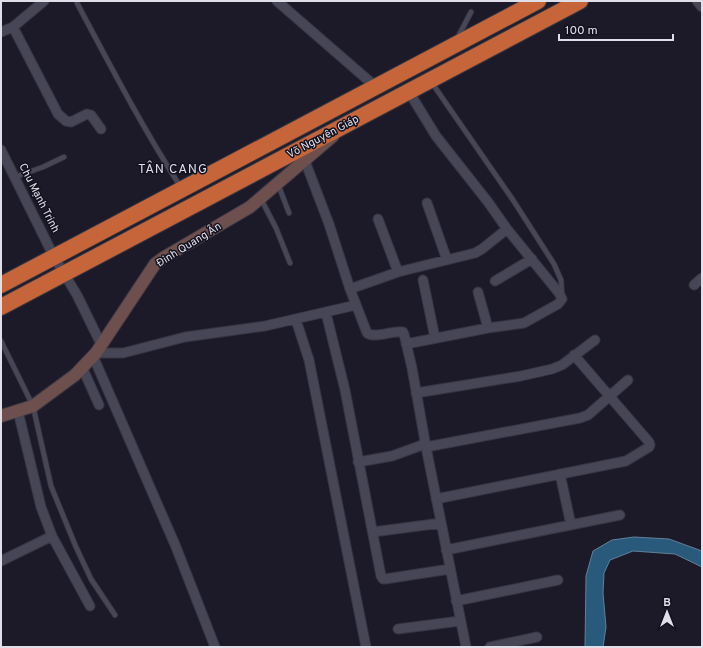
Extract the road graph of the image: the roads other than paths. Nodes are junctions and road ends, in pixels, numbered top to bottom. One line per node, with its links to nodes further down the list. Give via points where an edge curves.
1 (44, 1): 9 (street)
2 (277, 1): 13 (street)
3 (538, 1): 11 (highway, Võ Nguyên Giáp)
4 (580, 1): 12 (highway, Võ Nguyên Giáp)
5 (697, 1): 7 (street)
6 (77, 3): 22 (lane, via 156,149)
7 (702, 7)
8 (471, 12): 11 (lane, via 459,35)
9 (13, 27): 10 (street); 16 (street, via 58,114 71,122 87,114 91,115)
10 (1, 32)
11 (462, 42): 13 (highway, Võ Nguyên Giáp)
12 (430, 80): 14 (highway, Võ Nguyên Giáp); 41 (lane, via 554,264 561,280)
13 (376, 87): 22 (highway, Võ Nguyên Giáp)
14 (408, 92): 15 (highway, Võ Nguyên Giáp); 27 (street, via 436,136)
15 (360, 117): 19 (street, Đinh Quang Ân, via 339,131); 33 (highway, Võ Nguyên Giáp)
16 (101, 129)
17 (1, 152): 20 (street, Chu Mạnh Trinh)
18 (64, 158): 20 (lane)
19 (305, 161): 21 (street, Đinh Quang Ân); 39 (street)
20 (15, 177): 28 (street, Chu Mạnh Trinh)
21 (278, 184): 23 (street, Đinh Quang Ân); 25 (lane)
22 (182, 190): 28 (highway, Võ Nguyên Giáp)
23 (261, 199): 31 (lane); 51 (street, Đinh Quang Ân, via 155,264)
24 (428, 203): 30 (street)
25 (289, 214)
26 (378, 219): 32 (street)
27 (507, 229): 29 (street); 30 (street, via 475,253)
28 (60, 254): 33 (street, Chu Mạnh Trinh); 37 (highway, Võ Nguyên Giáp)
29 (532, 259): 36 (street); 41 (street)
30 (447, 260): 32 (street)
31 (290, 263)
32 (398, 272): 39 (street)
33 (59, 276): 43 (highway, Võ Nguyên Giáp); 51 (street, Chu Mạnh Trinh, via 77,295)
34 (702, 278): 38 (street)
35 (423, 280): 47 (street)
36 (495, 281)
37 (1, 285)
38 (694, 285)
39 (350, 289): 42 (street)
40 (478, 292): 46 (street)
41 (562, 299): 46 (street, via 558,304 524,323)
42 (356, 305): 44 (street); 50 (street, via 368,334 403,332)
43 (1, 307)
44 (326, 313): 45 (street); 62 (street, via 345,390)
45 (296, 320): 51 (street, via 185,337 123,353); 81 (street, via 309,360)
46 (488, 328): 47 (street)
47 (435, 338): 50 (street)
48 (595, 340): 52 (street)
49 (1, 341): 58 (lane)
50 (406, 344): 55 (street)
51 (97, 351): 53 (street, Đinh Quang Ân); 80 (street, Chu Mạnh Trinh)
52 (574, 355): 55 (street, via 562,365 543,371); 56 (street)
53 (82, 367): 57 (street); 58 (street, Đinh Quang Ân)
54 (628, 380): 56 (street)
55 (416, 393): 61 (street)
56 (610, 396): 61 (street, via 580,418); 63 (street, via 650,444 626,461)
57 (99, 405)
58 (33, 406): 59 (street, Đinh Quang Ân); 76 (lane, via 51,486 91,579)
59 (18, 411): 60 (street, Đinh Quang Ân); 69 (street, via 41,507)
60 (1, 416)
61 (425, 445): 62 (street, via 392,456); 64 (street)
62 (358, 462): 68 (street)
63 (560, 474): 64 (street); 67 (street)
64 (436, 499): 66 (street)
65 (620, 515): 67 (street)
66 (441, 523): 68 (street); 70 (street)
67 (571, 525): 70 (street)
68 (373, 532): 72 (street, via 382,579)
69 (52, 536): 71 (street); 75 (street)
70 (446, 550): 72 (street)
71 (1, 561)
72 (450, 569): 74 (street)
73 (558, 580): 74 (street)
74 (456, 601): 77 (street)
75 (90, 606)
76 (115, 615)
77 (460, 621): 78 (street); 82 (street)
78 (398, 629)
79 (538, 637): 83 (street)
80 (215, 647)
81 (366, 647)
82 (466, 647)
83 (490, 647)

